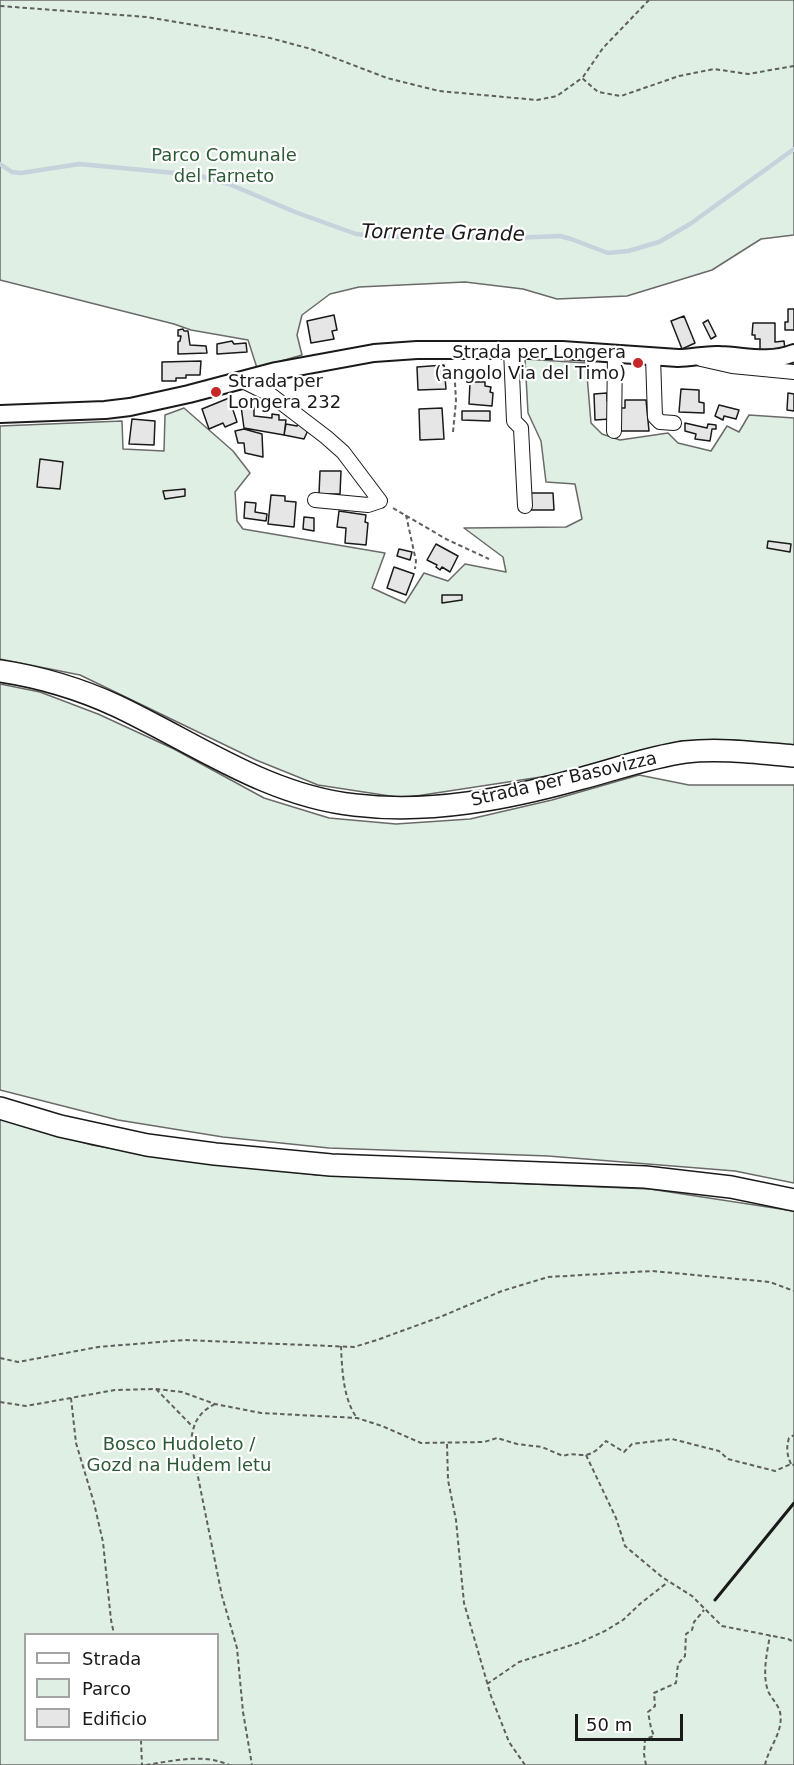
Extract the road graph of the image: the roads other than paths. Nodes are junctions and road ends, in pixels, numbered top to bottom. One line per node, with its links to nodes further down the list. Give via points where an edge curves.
1 (511, 350): 2 (street); 7 (street, via 374,353); 12 (street, via 514,421 521,428)
2 (615, 353): 4 (street); 10 (street)
3 (794, 353): 5 (street, via 771,359 717,355)
4 (653, 357): 5 (street); 9 (street, via 655,417 660,422)
5 (695, 358): 6 (street)
6 (794, 372)
7 (241, 380): 8 (street, via 130,407); 11 (street, via 271,395 326,437 343,452 380,501 368,505)
8 (0, 414)
9 (674, 423)
10 (614, 431)
11 (315, 500)
12 (525, 506)
13 (0, 671): 14 (main road, Strada per Basovizza, via 91,695 256,778 321,800 355,806 395,808 484,801 683,752)
14 (794, 756)
15 (0, 1108): 16 (main road, via 147,1145 226,1156 331,1166 645,1177 730,1187)
16 (794, 1200)

